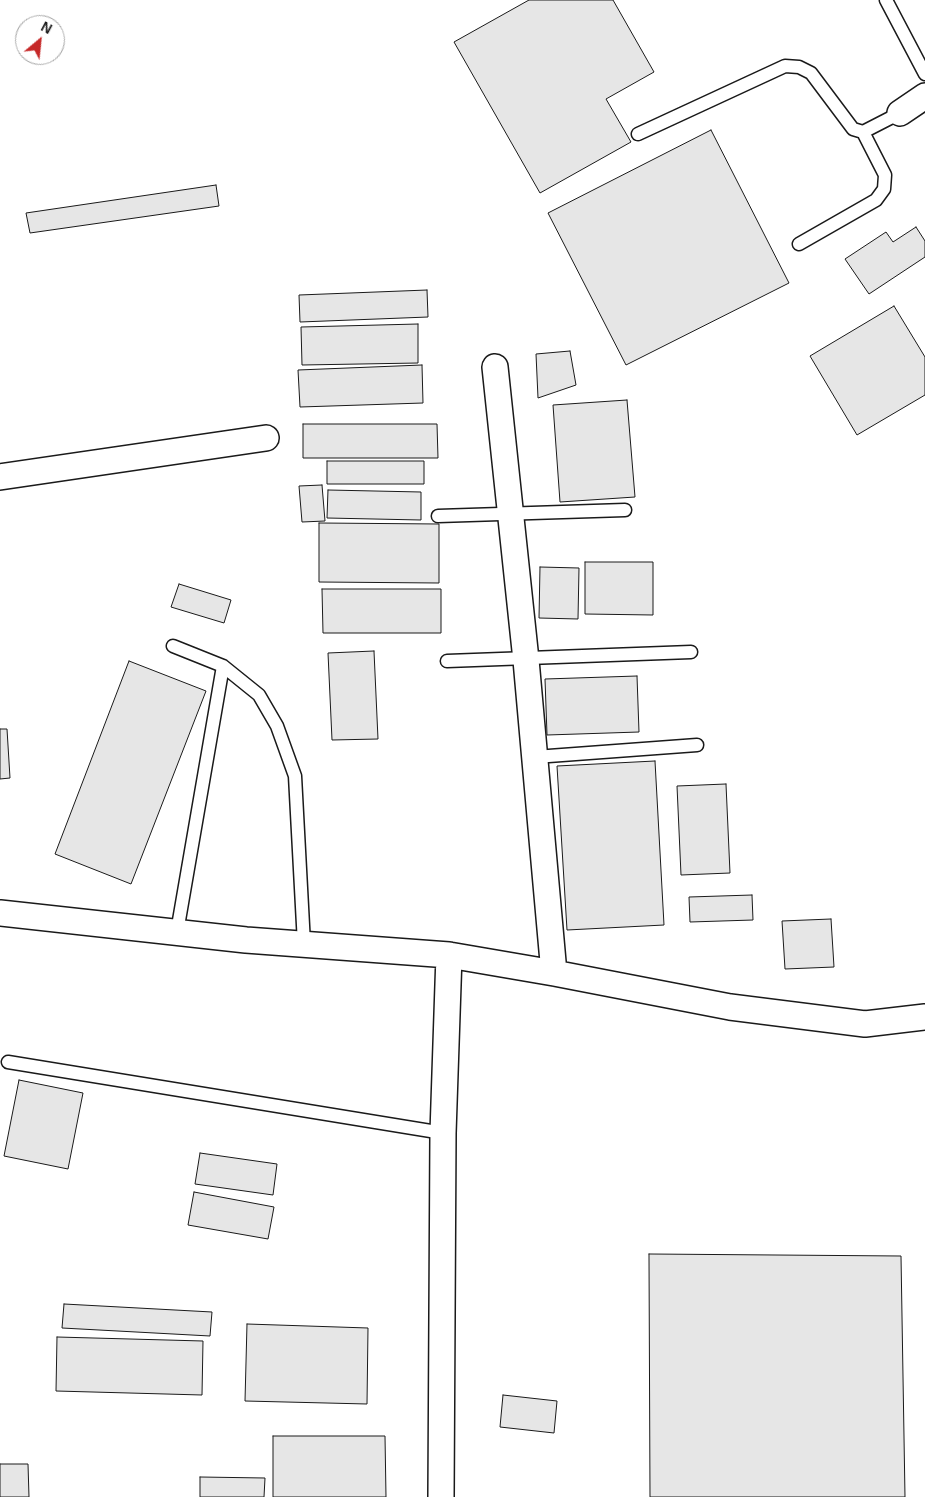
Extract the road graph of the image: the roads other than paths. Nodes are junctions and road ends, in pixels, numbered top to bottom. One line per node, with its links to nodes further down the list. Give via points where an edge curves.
1 (886, 0): 2 (lane)
2 (925, 74)
3 (925, 96): 4 (street)
4 (900, 113): 5 (lane)
5 (863, 132): 6 (lane, via 853,129 811,73 799,66 785,66); 7 (lane, via 885,175 884,189 876,200)
6 (638, 134)
7 (799, 244)
8 (495, 367): 12 (street)
9 (266, 438): 10 (street)
10 (0, 477)
11 (625, 510): 12 (lane)
12 (511, 514): 13 (lane); 16 (street)
13 (438, 516)
14 (173, 646): 18 (lane)
15 (690, 652): 16 (lane)
16 (526, 660): 17 (lane); 20 (street)
17 (447, 661)
18 (223, 666): 22 (lane); 23 (lane, via 259,695 277,726 295,776)
19 (697, 746): 20 (lane)
20 (535, 757): 25 (street)
21 (0, 913): 22 (street)
22 (177, 932): 23 (street)
23 (304, 944): 24 (street)
24 (449, 956): 25 (street); 28 (street)
25 (554, 973): 26 (street, via 730,1007 865,1024)
26 (925, 1017)
27 (8, 1062): 28 (lane)
28 (443, 1133): 29 (street)
29 (441, 1497)

